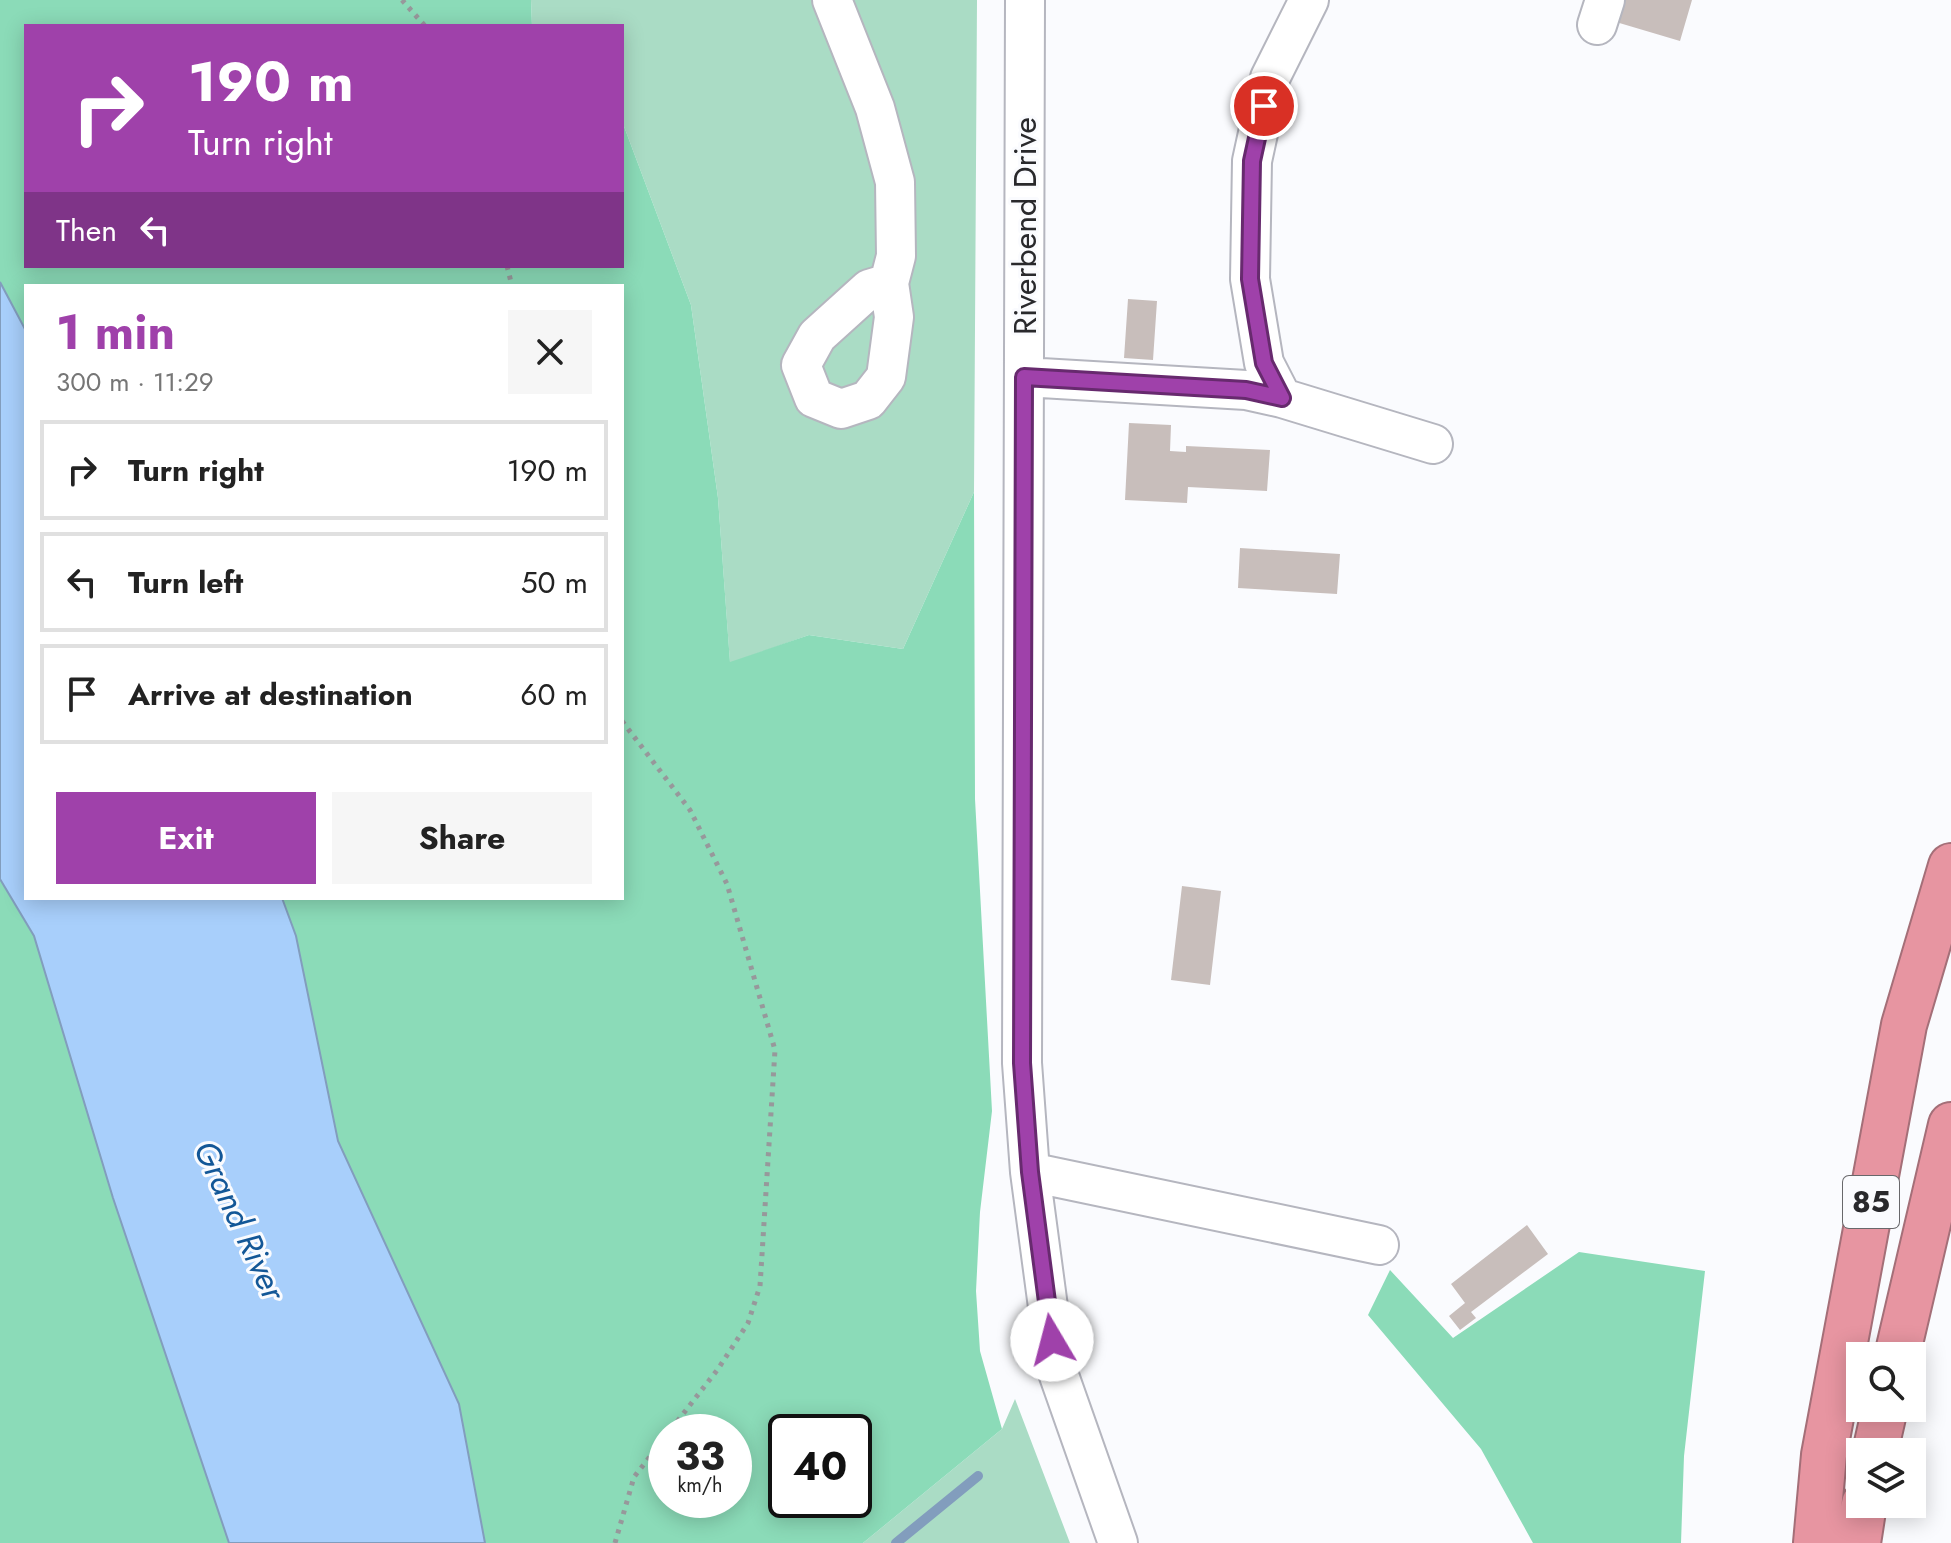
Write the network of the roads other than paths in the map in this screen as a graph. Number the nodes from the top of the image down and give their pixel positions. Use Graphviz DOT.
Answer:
graph roads {
  1 [pos="832,0"];
  2 [pos="1025,0"];
  3 [pos="1309,0"];
  4 [pos="889,283"];
  5 [pos="1024,377"];
  6 [pos="1282,398"];
  7 [pos="1433,444"];
  8 [pos="1951,866"];
  9 [pos="1951,1125"];
  10 [pos="1030,1172"];
  11 [pos="1379,1245"];
  12 [pos="1900,1342"];
  13 [pos="1862,1518"];
  14 [pos="1118,1543"];
  15 [pos="1816,1543"];
  16 [pos="1858,1543"];
  1 -- 4 [label="street"];
  2 -- 5 [label="street, Riverbend Drive"];
  3 -- 6 [label="street"];
  5 -- 6 [label="street"];
  5 -- 10 [label="street, Riverbend Drive"];
  6 -- 7 [label="street"];
  8 -- 15 [label="highway, 85"];
  9 -- 12 [label="highway, 85"];
  10 -- 11 [label="street"];
  10 -- 14 [label="street, Riverbend Drive"];
  13 -- 16 [label="highway"];
}
